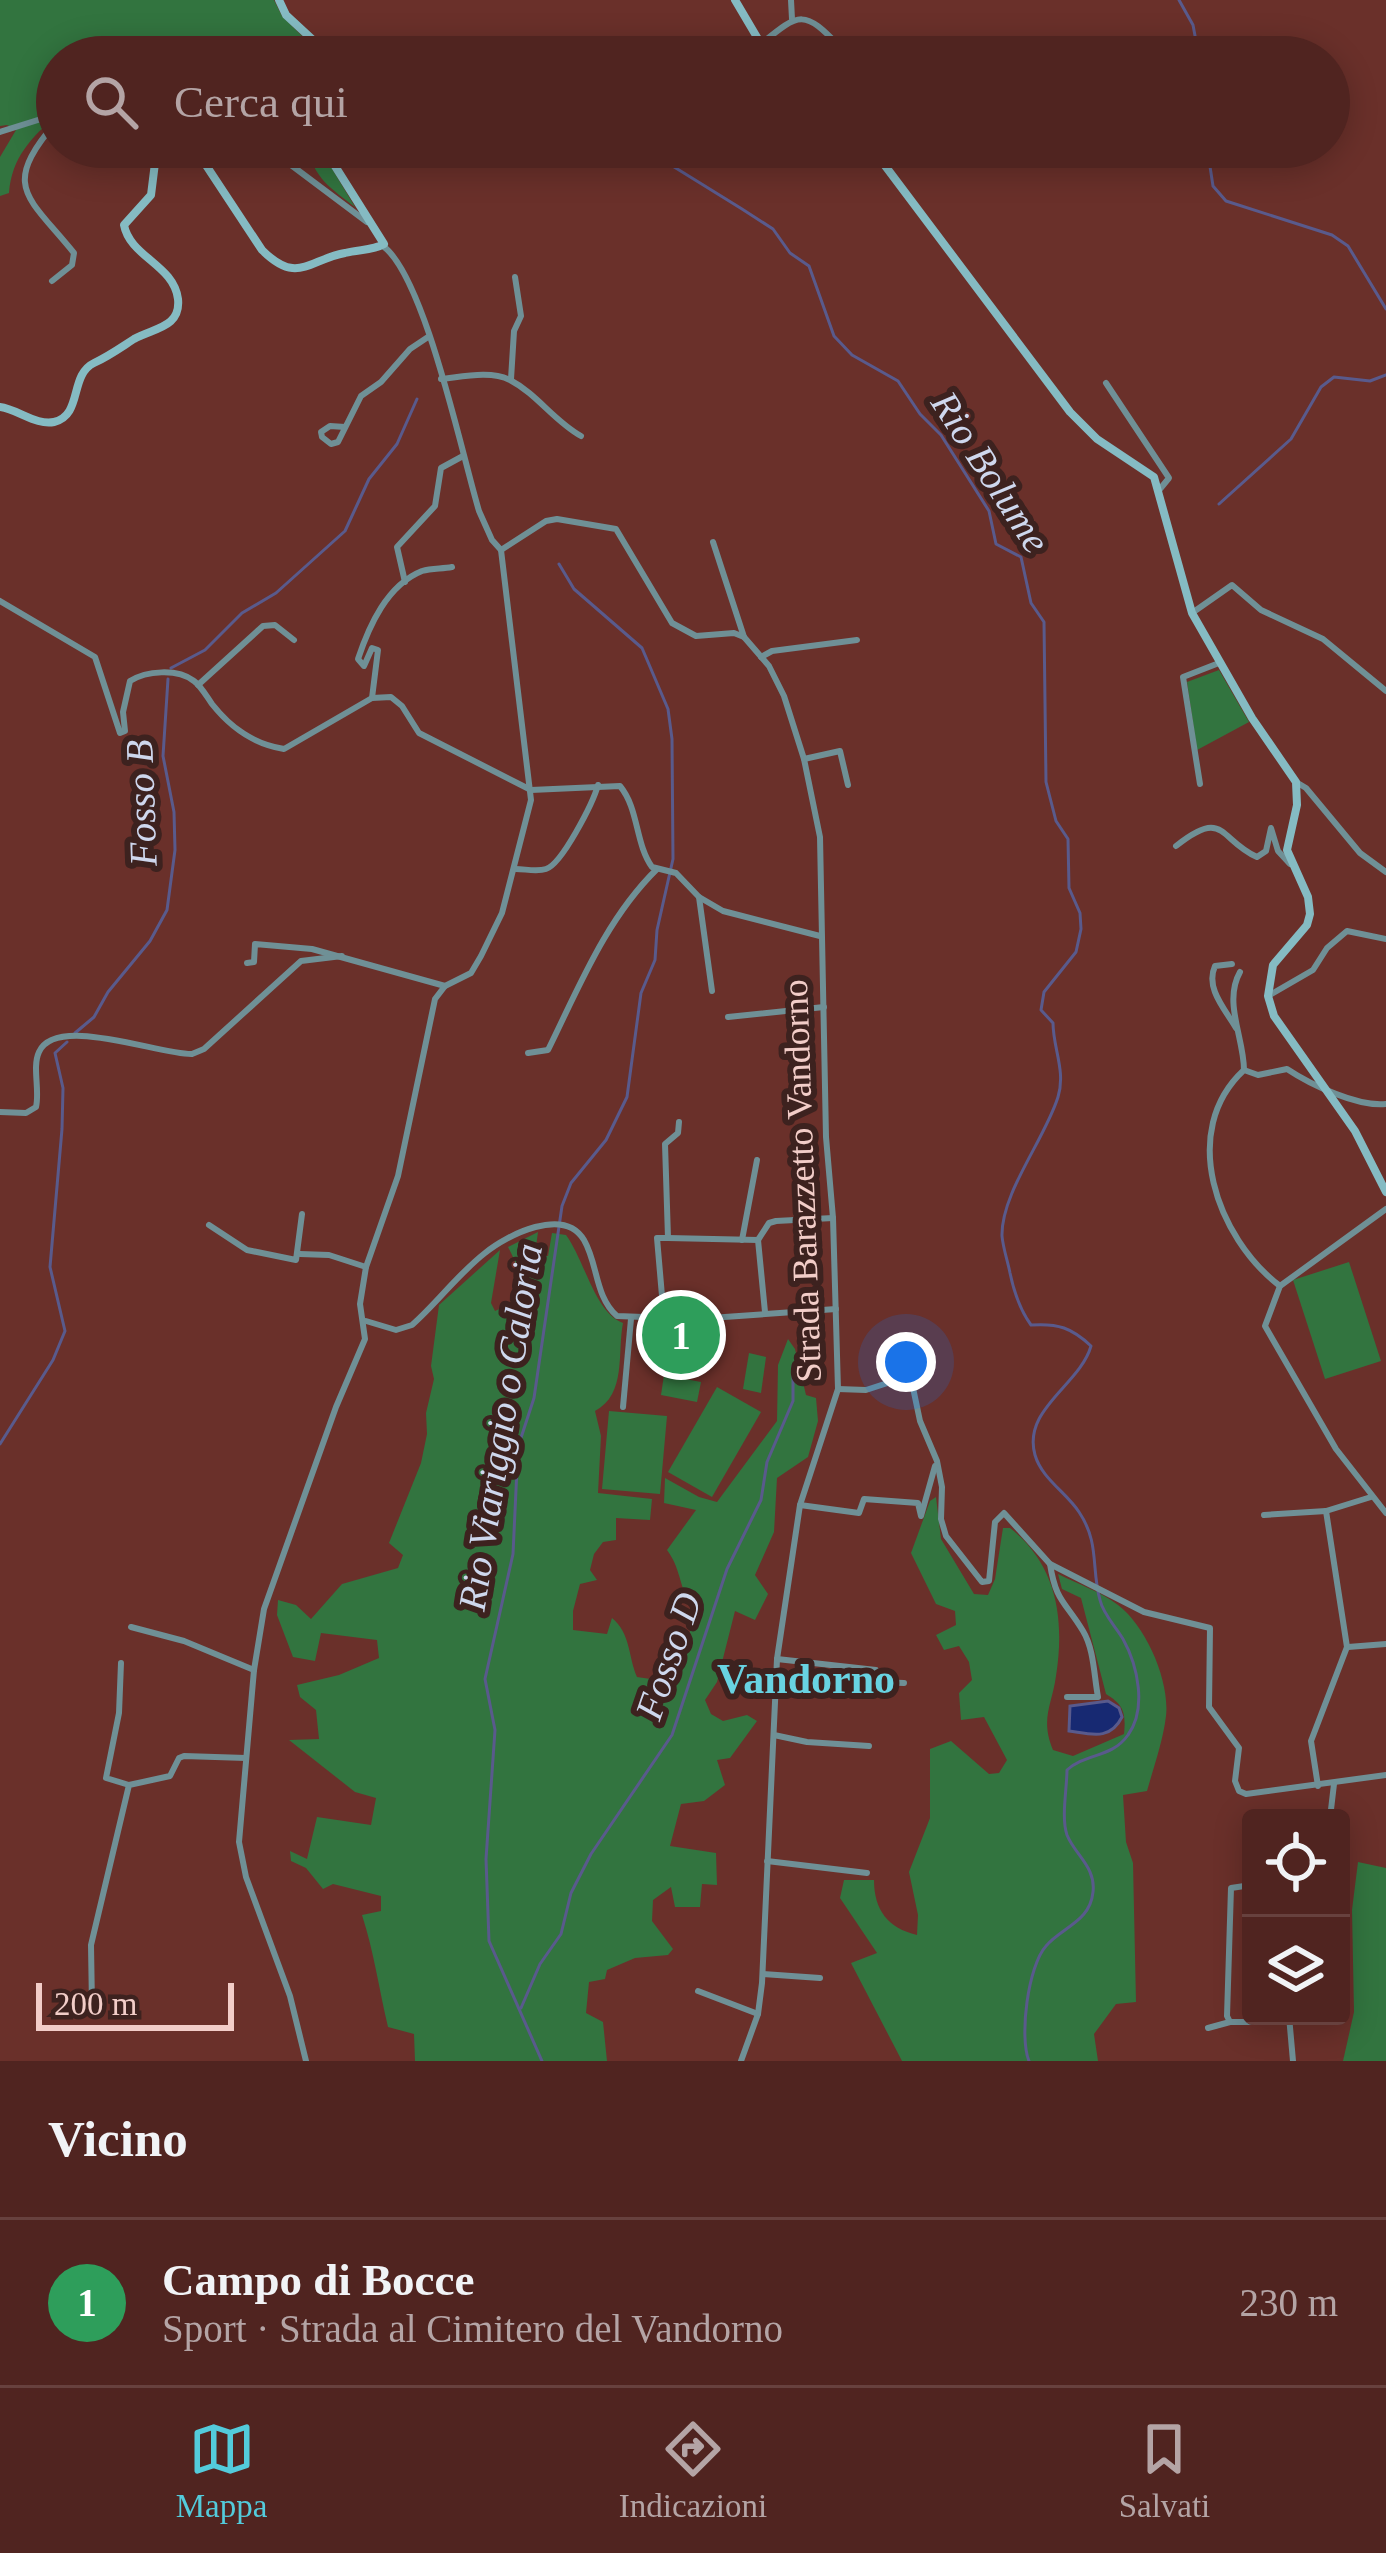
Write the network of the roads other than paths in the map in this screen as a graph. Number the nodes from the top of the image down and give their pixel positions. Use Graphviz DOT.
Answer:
graph roads {
  1 [pos="278,0"];
  2 [pos="735,0"];
  3 [pos="791,0"];
  4 [pos="791,19"];
  5 [pos="309,36"];
  6 [pos="756,36"];
  7 [pos="771,36"];
  8 [pos="828,36"];
  9 [pos="36,123"];
  10 [pos="0,132"];
  11 [pos="36,140"];
  12 [pos="154,168"];
  13 [pos="208,168"];
  14 [pos="295,168"];
  15 [pos="336,168"];
  16 [pos="887,168"];
  17 [pos="370,224"];
  18 [pos="383,246"];
  19 [pos="515,277"];
  20 [pos="52,281"];
  21 [pos="428,337"];
  22 [pos="441,379"];
  23 [pos="511,380"];
  24 [pos="1106,383"];
  25 [pos="0,407"];
  26 [pos="345,427"];
  27 [pos="581,436"];
  28 [pos="463,456"];
  29 [pos="1160,489"];
  30 [pos="713,542"];
  31 [pos="501,550"];
  32 [pos="452,567"];
  33 [pos="405,582"];
  34 [pos="0,601"];
  35 [pos="1192,613"];
  36 [pos="744,638"];
  37 [pos="294,640"];
  38 [pos="857,640"];
  39 [pos="761,657"];
  40 [pos="1219,663"];
  41 [pos="197,686"];
  42 [pos="1386,691"];
  43 [pos="372,698"];
  44 [pos="804,759"];
  45 [pos="1296,782"];
  46 [pos="1199,784"];
  47 [pos="598,785"];
  48 [pos="848,785"];
  49 [pos="531,790"];
  50 [pos="1175,846"];
  51 [pos="1290,864"];
  52 [pos="516,869"];
  53 [pos="661,869"];
  54 [pos="1386,872"];
  55 [pos="700,897"];
  56 [pos="820,936"];
  57 [pos="1386,939"];
  58 [pos="342,956"];
  59 [pos="247,963"];
  60 [pos="1232,964"];
  61 [pos="1240,972"];
  62 [pos="445,986"];
  63 [pos="712,991"];
  64 [pos="1268,996"];
  65 [pos="824,1007"];
  66 [pos="728,1017"];
  67 [pos="1240,1037"];
  68 [pos="528,1053"];
  69 [pos="1244,1070"];
  70 [pos="1330,1093"];
  71 [pos="1386,1104"];
  72 [pos="0,1112"];
  73 [pos="679,1123"];
  74 [pos="757,1160"];
  75 [pos="1386,1192"];
  76 [pos="1386,1209"];
  77 [pos="302,1214"];
  78 [pos="832,1218"];
  79 [pos="209,1225"];
  80 [pos="668,1238"];
  81 [pos="742,1240"];
  82 [pos="758,1240"];
  83 [pos="299,1254"];
  84 [pos="366,1267"];
  85 [pos="1280,1286"];
  86 [pos="836,1309"];
  87 [pos="765,1312"];
  88 [pos="631,1318"];
  89 [pos="664,1319"];
  90 [pos="365,1321"];
  91 [pos="838,1389"];
  92 [pos="623,1407"];
  93 [pos="937,1461"];
  94 [pos="1371,1497"];
  95 [pos="800,1504"];
  96 [pos="1326,1511"];
  97 [pos="1386,1513"];
  98 [pos="1264,1515"];
  99 [pos="1050,1564"];
  100 [pos="131,1627"];
  101 [pos="1386,1644"];
  102 [pos="1347,1647"];
  103 [pos="777,1659"];
  104 [pos="121,1663"];
  105 [pos="254,1670"];
  106 [pos="904,1683"];
  107 [pos="1067,1697"];
  108 [pos="773,1735"];
  109 [pos="868,1746"];
  110 [pos="247,1758"];
  111 [pos="1386,1775"];
  112 [pos="1334,1784"];
  113 [pos="128,1785"];
  114 [pos="1318,1786"];
  115 [pos="1331,1809"];
  116 [pos="767,1861"];
  117 [pos="867,1873"];
  118 [pos="1242,1886"];
  119 [pos="763,1973"];
  120 [pos="820,1978"];
  121 [pos="698,1991"];
  122 [pos="92,2006"];
  123 [pos="758,2014"];
  124 [pos="1230,2022"];
  125 [pos="1242,2022"];
  126 [pos="1288,2025"];
  127 [pos="1208,2028"];
  128 [pos="742,2060"];
  129 [pos="306,2061"];
  130 [pos="753,2061"];
  131 [pos="1292,2061"];
  1 -- 5 [label="main road"];
  2 -- 6 [label="main road"];
  3 -- 4 [label="street"];
  4 -- 7 [label="street"];
  4 -- 8 [label="street"];
  9 -- 10 [label="street"];
  11 -- 20 [label="street"];
  12 -- 25 [label="main road"];
  13 -- 18 [label="main road"];
  14 -- 17 [label="street"];
  15 -- 17 [label="main road"];
  16 -- 29 [label="main road"];
  17 -- 18 [label="main road"];
  18 -- 21 [label="street"];
  19 -- 23 [label="street"];
  21 -- 22 [label="street"];
  21 -- 26 [label="street"];
  22 -- 23 [label="street"];
  22 -- 28 [label="street"];
  23 -- 27 [label="street"];
  24 -- 29 [label="street"];
  28 -- 31 [label="street"];
  28 -- 33 [label="street"];
  29 -- 35 [label="main road"];
  30 -- 36 [label="street"];
  31 -- 36 [label="street"];
  31 -- 49 [label="street"];
  32 -- 33 [label="street"];
  33 -- 43 [label="street"];
  34 -- 41 [label="street"];
  35 -- 40 [label="main road"];
  35 -- 42 [label="street"];
  36 -- 39 [label="street, Strada Barazzetto Vandorno"];
  37 -- 41 [label="street"];
  38 -- 39 [label="street"];
  39 -- 44 [label="street, Strada Barazzetto Vandorno"];
  40 -- 45 [label="main road"];
  40 -- 46 [label="street"];
  41 -- 43 [label="street"];
  43 -- 49 [label="street"];
  44 -- 48 [label="street"];
  44 -- 56 [label="street, Strada Barazzetto Vandorno"];
  45 -- 51 [label="main road"];
  45 -- 54 [label="street"];
  47 -- 49 [label="street"];
  47 -- 52 [label="street"];
  47 -- 53 [label="street"];
  49 -- 52 [label="street"];
  50 -- 51 [label="street"];
  51 -- 64 [label="main road"];
  52 -- 62 [label="street"];
  53 -- 55 [label="street"];
  53 -- 68 [label="street"];
  55 -- 56 [label="street"];
  55 -- 63 [label="street"];
  56 -- 65 [label="street, Strada Barazzetto Vandorno"];
  57 -- 64 [label="street"];
  58 -- 59 [label="street"];
  58 -- 62 [label="street"];
  58 -- 72 [label="street"];
  60 -- 67 [label="street"];
  61 -- 67 [label="street"];
  62 -- 84 [label="street"];
  64 -- 70 [label="main road"];
  65 -- 66 [label="street"];
  65 -- 78 [label="street, Strada Barazzetto Vandorno"];
  67 -- 69 [label="street"];
  69 -- 70 [label="street"];
  69 -- 85 [label="street"];
  70 -- 71 [label="street"];
  70 -- 75 [label="main road"];
  73 -- 80 [label="street"];
  74 -- 81 [label="street"];
  76 -- 85 [label="street"];
  77 -- 83 [label="street"];
  78 -- 82 [label="street"];
  78 -- 86 [label="street, Strada Barazzetto Vandorno"];
  79 -- 83 [label="street"];
  80 -- 81 [label="street"];
  80 -- 89 [label="street"];
  81 -- 82 [label="street"];
  82 -- 87 [label="street"];
  83 -- 84 [label="street"];
  84 -- 90 [label="street"];
  85 -- 94 [label="street"];
  86 -- 87 [label="street"];
  86 -- 91 [label="street, Strada Barazzetto Vandorno"];
  87 -- 89 [label="street"];
  88 -- 89 [label="street"];
  88 -- 90 [label="street"];
  88 -- 92 [label="street"];
  90 -- 105 [label="street"];
  91 -- 93 [label="street"];
  91 -- 95 [label="street, Strada Barazzetto Vandorno"];
  93 -- 95 [label="street"];
  93 -- 99 [label="street"];
  94 -- 96 [label="street"];
  94 -- 97 [label="street"];
  95 -- 103 [label="street, Strada Barazzetto Vandorno"];
  96 -- 98 [label="street"];
  96 -- 102 [label="street"];
  99 -- 107 [label="street"];
  99 -- 114 [label="street"];
  100 -- 105 [label="street"];
  101 -- 102 [label="street"];
  102 -- 114 [label="street"];
  103 -- 106 [label="street"];
  103 -- 108 [label="street, Strada Barazzetto Vandorno"];
  104 -- 113 [label="street"];
  105 -- 110 [label="street"];
  108 -- 109 [label="street"];
  108 -- 116 [label="street, Strada Barazzetto Vandorno"];
  110 -- 113 [label="street"];
  110 -- 129 [label="street"];
  111 -- 112 [label="street"];
  112 -- 114 [label="street"];
  112 -- 115 [label="street"];
  113 -- 122 [label="street"];
  116 -- 117 [label="street"];
  116 -- 119 [label="street, Strada Barazzetto Vandorno"];
  118 -- 124 [label="street"];
  119 -- 120 [label="street"];
  119 -- 123 [label="street, Strada Barazzetto Vandorno"];
  121 -- 123 [label="street"];
  123 -- 128 [label="street, Strada Barazzetto Vandorno"];
  124 -- 125 [label="street"];
  124 -- 127 [label="street"];
  126 -- 131 [label="street"];
  128 -- 130 [label="street"];
}
